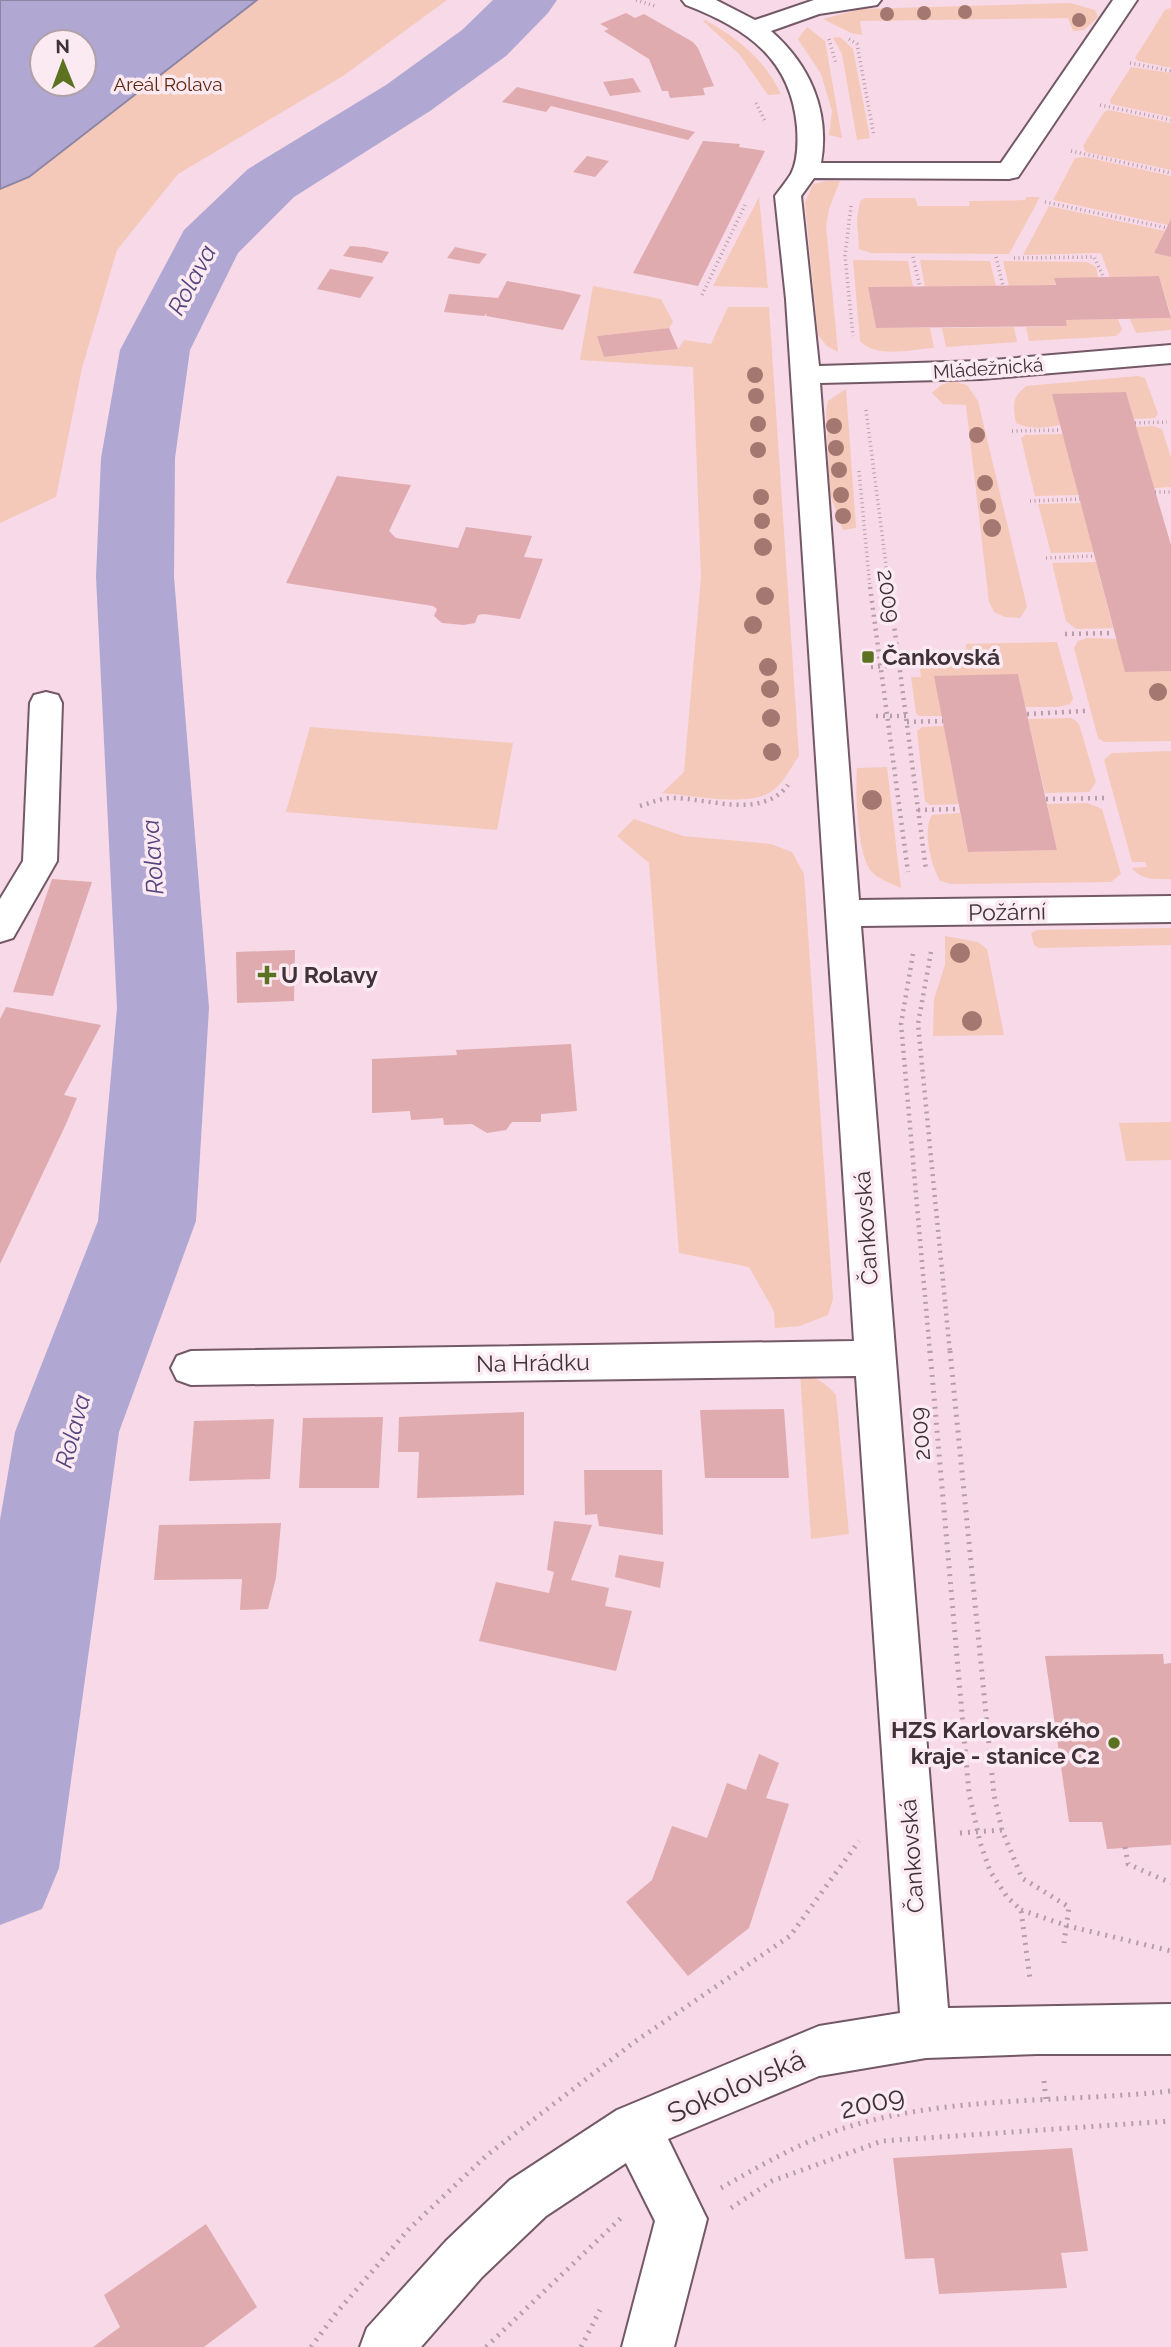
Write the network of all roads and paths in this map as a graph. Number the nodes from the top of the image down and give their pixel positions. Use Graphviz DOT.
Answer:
graph roads {
  1 [pos="694,0"];
  2 [pos="869,0"];
  3 [pos="1125,0"];
  4 [pos="755,28"];
  5 [pos="845,37"];
  6 [pos="1125,62"];
  7 [pos="1171,71"];
  8 [pos="1099,105"];
  9 [pos="1171,120"];
  10 [pos="1071,151"];
  11 [pos="806,170"];
  12 [pos="860,172"];
  13 [pos="1171,173"];
  14 [pos="1045,202"];
  15 [pos="1167,228"];
  16 [pos="914,257"];
  17 [pos="996,257"];
  18 [pos="1014,258"];
  19 [pos="1104,278"];
  20 [pos="1003,286"];
  21 [pos="920,287"];
  22 [pos="1171,354"];
  23 [pos="804,375"];
  24 [pos="869,375"];
  25 [pos="1167,422"];
  26 [pos="1135,423"];
  27 [pos="1061,430"];
  28 [pos="1012,431"];
  29 [pos="858,468"];
  30 [pos="1155,492"];
  31 [pos="1171,492"];
  32 [pos="1080,499"];
  33 [pos="1030,501"];
  34 [pos="1094,556"];
  35 [pos="1045,558"];
  36 [pos="1114,633"];
  37 [pos="1065,634"];
  38 [pos="880,664"];
  39 [pos="899,665"];
  40 [pos="872,678"];
  41 [pos="46,703"];
  42 [pos="875,703"];
  43 [pos="1085,711"];
  44 [pos="1027,713"];
  45 [pos="876,716"];
  46 [pos="887,716"];
  47 [pos="906,719"];
  48 [pos="943,721"];
  49 [pos="876,728"];
  50 [pos="789,783"];
  51 [pos="1108,798"];
  52 [pos="1046,799"];
  53 [pos="640,806"];
  54 [pos="959,809"];
  55 [pos="918,810"];
  56 [pos="908,874"];
  57 [pos="1171,909"];
  58 [pos="843,913"];
  59 [pos="923,927"];
  60 [pos="0,929"];
  61 [pos="876,1359"];
  62 [pos="191,1368"];
  63 [pos="862,1837"];
  64 [pos="1125,1847"];
  65 [pos="1171,1883"];
  66 [pos="1068,1926"];
  67 [pos="1064,1943"];
  68 [pos="1171,1951"];
  69 [pos="1171,2029"];
  70 [pos="926,2033"];
  71 [pos="1171,2091"];
  72 [pos="1171,2121"];
  73 [pos="635,2128"];
  74 [pos="720,2188"];
  75 [pos="673,2247"];
  76 [pos="312,2347"];
  77 [pos="386,2347"];
  78 [pos="486,2347"];
  79 [pos="648,2347"];
  1 -- 4 [label="street, Čankovská"];
  2 -- 4 [label="street"];
  3 -- 12 [label="street"];
  4 -- 11 [label="street, Čankovská"];
  5 -- 12 [label="path"];
  6 -- 7 [label="path"];
  8 -- 9 [label="path"];
  10 -- 13 [label="path"];
  11 -- 12 [label="street"];
  11 -- 23 [label="street, Čankovská"];
  12 -- 24 [label="path"];
  14 -- 15 [label="path"];
  16 -- 21 [label="path"];
  17 -- 20 [label="path"];
  18 -- 19 [label="path"];
  22 -- 24 [label="street, Mládežnická"];
  23 -- 24 [label="street, Mládežnická"];
  23 -- 58 [label="street, Čankovská"];
  24 -- 39 [label="path"];
  25 -- 26 [label="path"];
  27 -- 28 [label="path"];
  29 -- 38 [label="path, 2009"];
  30 -- 31 [label="path"];
  32 -- 33 [label="path"];
  34 -- 35 [label="path"];
  36 -- 37 [label="path"];
  38 -- 39 [label="path"];
  38 -- 40 [label="path"];
  38 -- 46 [label="path, 2009"];
  39 -- 47 [label="path"];
  41 -- 60 [label="street"];
  42 -- 45 [label="path"];
  43 -- 44 [label="path"];
  45 -- 46 [label="path"];
  45 -- 49 [label="path"];
  46 -- 47 [label="path"];
  46 -- 56 [label="path, 2009"];
  47 -- 48 [label="path"];
  47 -- 55 [label="path"];
  50 -- 53 [label="path"];
  51 -- 52 [label="path"];
  54 -- 55 [label="path"];
  55 -- 59 [label="path"];
  57 -- 59 [label="street, Požární"];
  58 -- 59 [label="street, Požární"];
  58 -- 61 [label="street, Čankovská"];
  59 -- 66 [label="path"];
  59 -- 66 [label="path, 2009"];
  61 -- 62 [label="street, Na Hrádku"];
  61 -- 70 [label="street, Čankovská"];
  63 -- 76 [label="path"];
  64 -- 65 [label="path"];
  66 -- 67 [label="path"];
  66 -- 68 [label="path"];
  69 -- 70 [label="street, Sokolovská"];
  70 -- 73 [label="street, Sokolovská"];
  71 -- 74 [label="path, 2009"];
  72 -- 75 [label="path"];
  73 -- 75 [label="street"];
  73 -- 77 [label="street, Sokolovská"];
  75 -- 78 [label="path"];
  75 -- 79 [label="street"];
}
